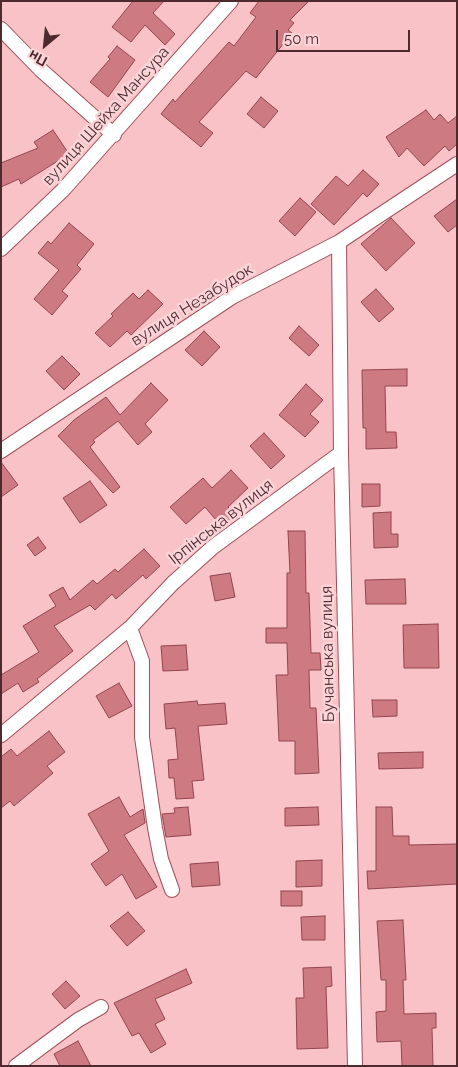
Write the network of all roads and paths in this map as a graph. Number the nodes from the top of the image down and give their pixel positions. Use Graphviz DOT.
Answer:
graph roads {
  1 [pos="231,1"];
  2 [pos="1,29"];
  3 [pos="114,135"];
  4 [pos="457,164"];
  5 [pos="339,242"];
  6 [pos="1,249"];
  7 [pos="1,451"];
  8 [pos="341,453"];
  9 [pos="130,628"];
  10 [pos="1,735"];
  11 [pos="172,890"];
  12 [pos="102,1007"];
  13 [pos="16,1066"];
  14 [pos="356,1066"];
  1 -- 3 [label="street, вулиця Шейха Мансура"];
  2 -- 3 [label="street"];
  3 -- 6 [label="street, вулиця Шейха Мансура"];
  4 -- 5 [label="street, вулиця Незабудок"];
  5 -- 7 [label="street, вулиця Незабудок"];
  5 -- 8 [label="street, Бучанська вулиця"];
  8 -- 9 [label="street, Ірпінська вулиця"];
  8 -- 14 [label="street, Бучанська вулиця"];
  9 -- 10 [label="street, Ірпінська вулиця"];
  9 -- 11 [label="street"];
  12 -- 13 [label="street"];
}
